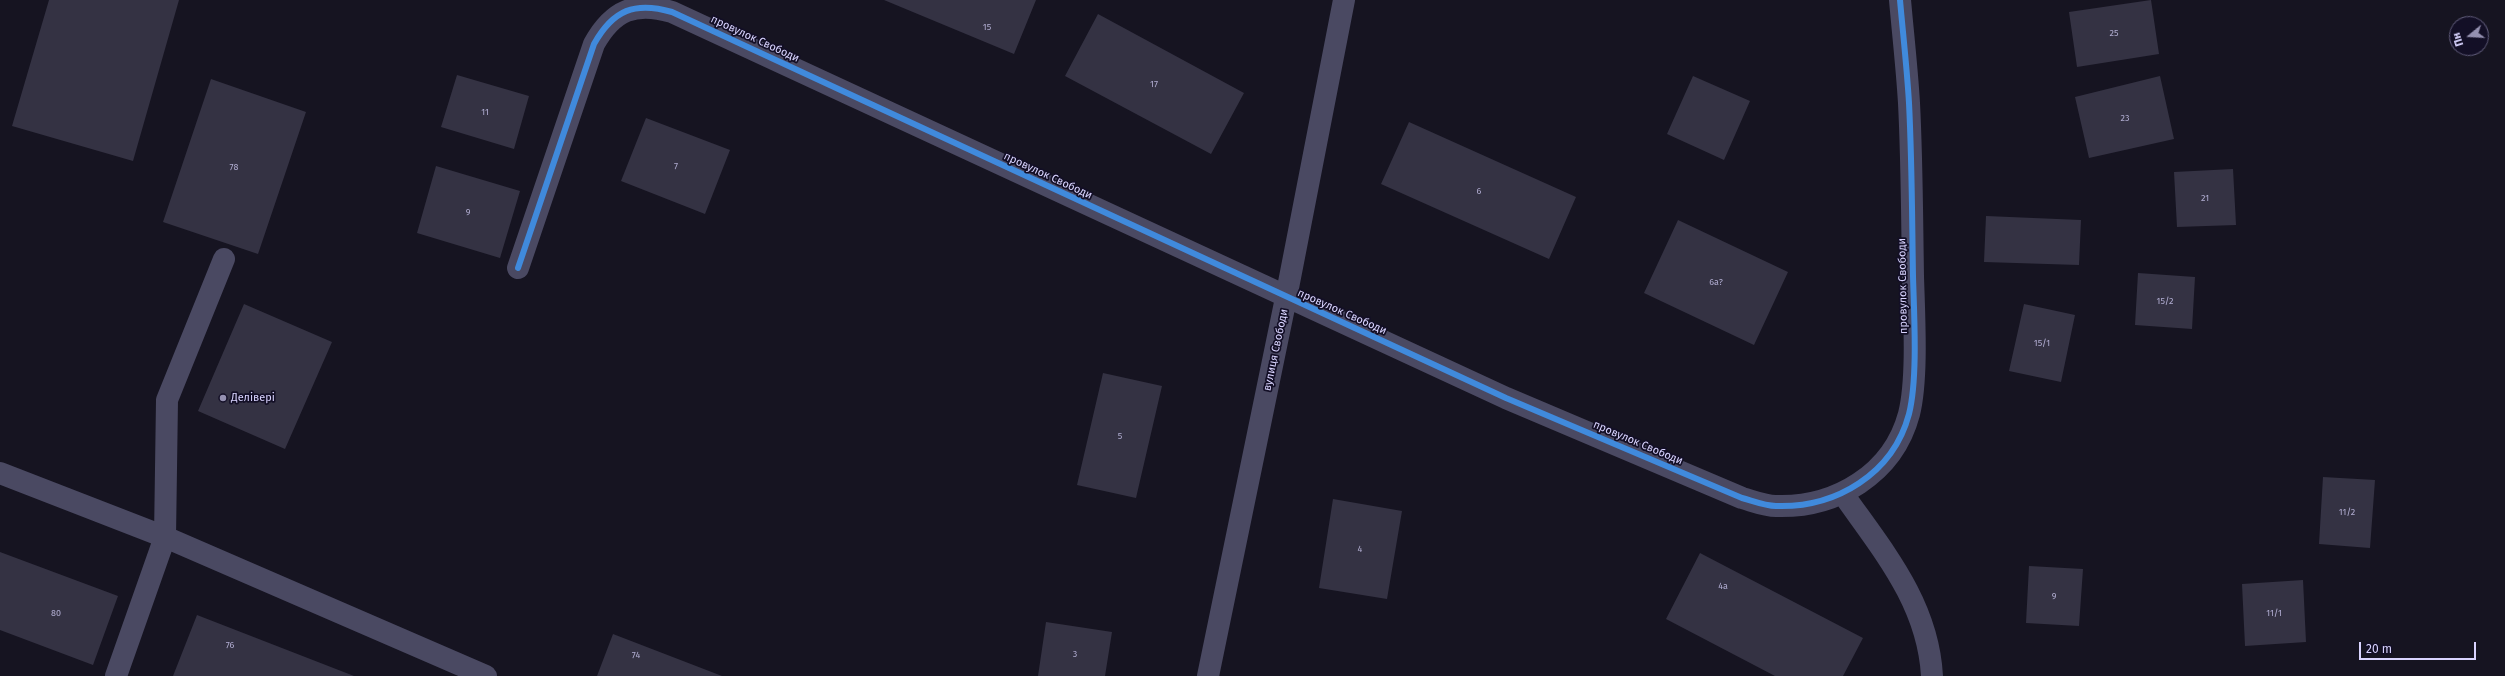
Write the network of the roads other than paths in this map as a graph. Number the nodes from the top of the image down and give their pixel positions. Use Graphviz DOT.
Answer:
graph roads {
  1 [pos="1344,0"];
  2 [pos="1900,0"];
  3 [pos="224,259"];
  4 [pos="518,268"];
  5 [pos="1286,298"];
  6 [pos="0,473"];
  7 [pos="1843,494"];
  8 [pos="165,537"];
  9 [pos="116,676"];
  10 [pos="486,676"];
  11 [pos="1208,676"];
  12 [pos="1932,676"];
  1 -- 5 [label="street, вулиця Свободи"];
  2 -- 7 [label="street, провулок Свободи"];
  3 -- 8 [label="street"];
  4 -- 5 [label="street, провулок Свободи"];
  5 -- 7 [label="street, провулок Свободи"];
  5 -- 11 [label="street, вулиця Свободи"];
  6 -- 8 [label="street"];
  7 -- 12 [label="street"];
  8 -- 9 [label="street"];
  8 -- 10 [label="street"];
}
